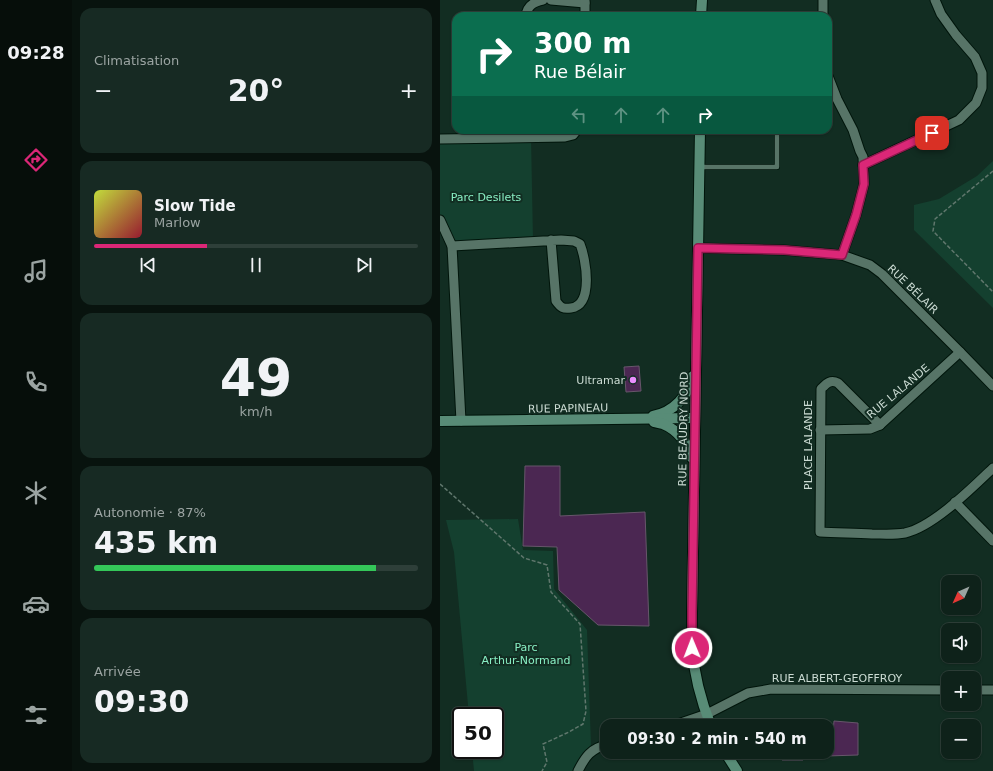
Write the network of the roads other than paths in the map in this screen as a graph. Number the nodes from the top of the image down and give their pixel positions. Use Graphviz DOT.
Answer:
graph roads {
  1 [pos="543,0"];
  2 [pos="550,0"];
  3 [pos="702,0"];
  4 [pos="823,0"];
  5 [pos="935,0"];
  6 [pos="585,1"];
  7 [pos="527,12"];
  8 [pos="585,12"];
  9 [pos="701,12"];
  10 [pos="823,12"];
  11 [pos="832,86"];
  12 [pos="573,134"];
  13 [pos="700,134"];
  14 [pos="777,134"];
  15 [pos="440,139"];
  16 [pos="863,165"];
  17 [pos="699,167"];
  18 [pos="440,220"];
  19 [pos="551,240"];
  20 [pos="452,246"];
  21 [pos="698,248"];
  22 [pos="842,255"];
  23 [pos="960,352"];
  24 [pos="696,364"];
  25 [pos="993,386"];
  26 [pos="696,418"];
  27 [pos="636,419"];
  28 [pos="440,421"];
  29 [pos="461,421"];
  30 [pos="880,425"];
  31 [pos="820,430"];
  32 [pos="993,468"];
  33 [pos="694,484"];
  34 [pos="955,502"];
  35 [pos="993,541"];
  36 [pos="941,690"];
  37 [pos="981,690"];
  38 [pos="993,690"];
  39 [pos="706,714"];
  40 [pos="692,719"];
  41 [pos="708,719"];
  42 [pos="600,747"];
  43 [pos="729,759"];
  44 [pos="578,771"];
  45 [pos="737,771"];
  1 -- 7 [label="street"];
  2 -- 6 [label="street"];
  3 -- 9 [label="main road"];
  4 -- 10 [label="street"];
  5 -- 16 [label="street"];
  6 -- 8 [label="street"];
  11 -- 16 [label="street"];
  12 -- 15 [label="street"];
  13 -- 17 [label="main road, RUE BEAUDRY NORD"];
  14 -- 17 [label="lane"];
  16 -- 22 [label="street"];
  17 -- 21 [label="main road, RUE BEAUDRY NORD"];
  18 -- 20 [label="street"];
  19 -- 19 [label="street"];
  19 -- 20 [label="street"];
  20 -- 29 [label="street"];
  21 -- 22 [label="street, RUE BÉLAIR"];
  21 -- 24 [label="main road, RUE BEAUDRY NORD"];
  22 -- 23 [label="street, RUE BÉLAIR"];
  23 -- 25 [label="street, RUE BÉLAIR"];
  23 -- 30 [label="street, RUE LALANDE"];
  24 -- 26 [label="main road, RUE BEAUDRY NORD"];
  24 -- 27 [label="main road"];
  26 -- 27 [label="main road, RUE PAPINEAU"];
  26 -- 33 [label="main road, RUE BEAUDRY NORD"];
  27 -- 29 [label="main road, RUE PAPINEAU"];
  27 -- 33 [label="main road"];
  28 -- 29 [label="main road, RUE PAPINEAU"];
  30 -- 31 [label="street, RUE LALANDE"];
  30 -- 31 [label="street, PLACE LALANDE"];
  31 -- 34 [label="street, PLACE LALANDE"];
  32 -- 34 [label="street"];
  33 -- 39 [label="main road, RUE BEAUDRY NORD"];
  34 -- 35 [label="street"];
  36 -- 39 [label="street, RUE ALBERT-GEOFFROY"];
  37 -- 38 [label="street"];
  39 -- 40 [label="street, RUE ALBERT-GEOFFROY"];
  39 -- 41 [label="main road, RUE BEAUDRY NORD"];
  42 -- 44 [label="street"];
  43 -- 45 [label="main road"];
}
